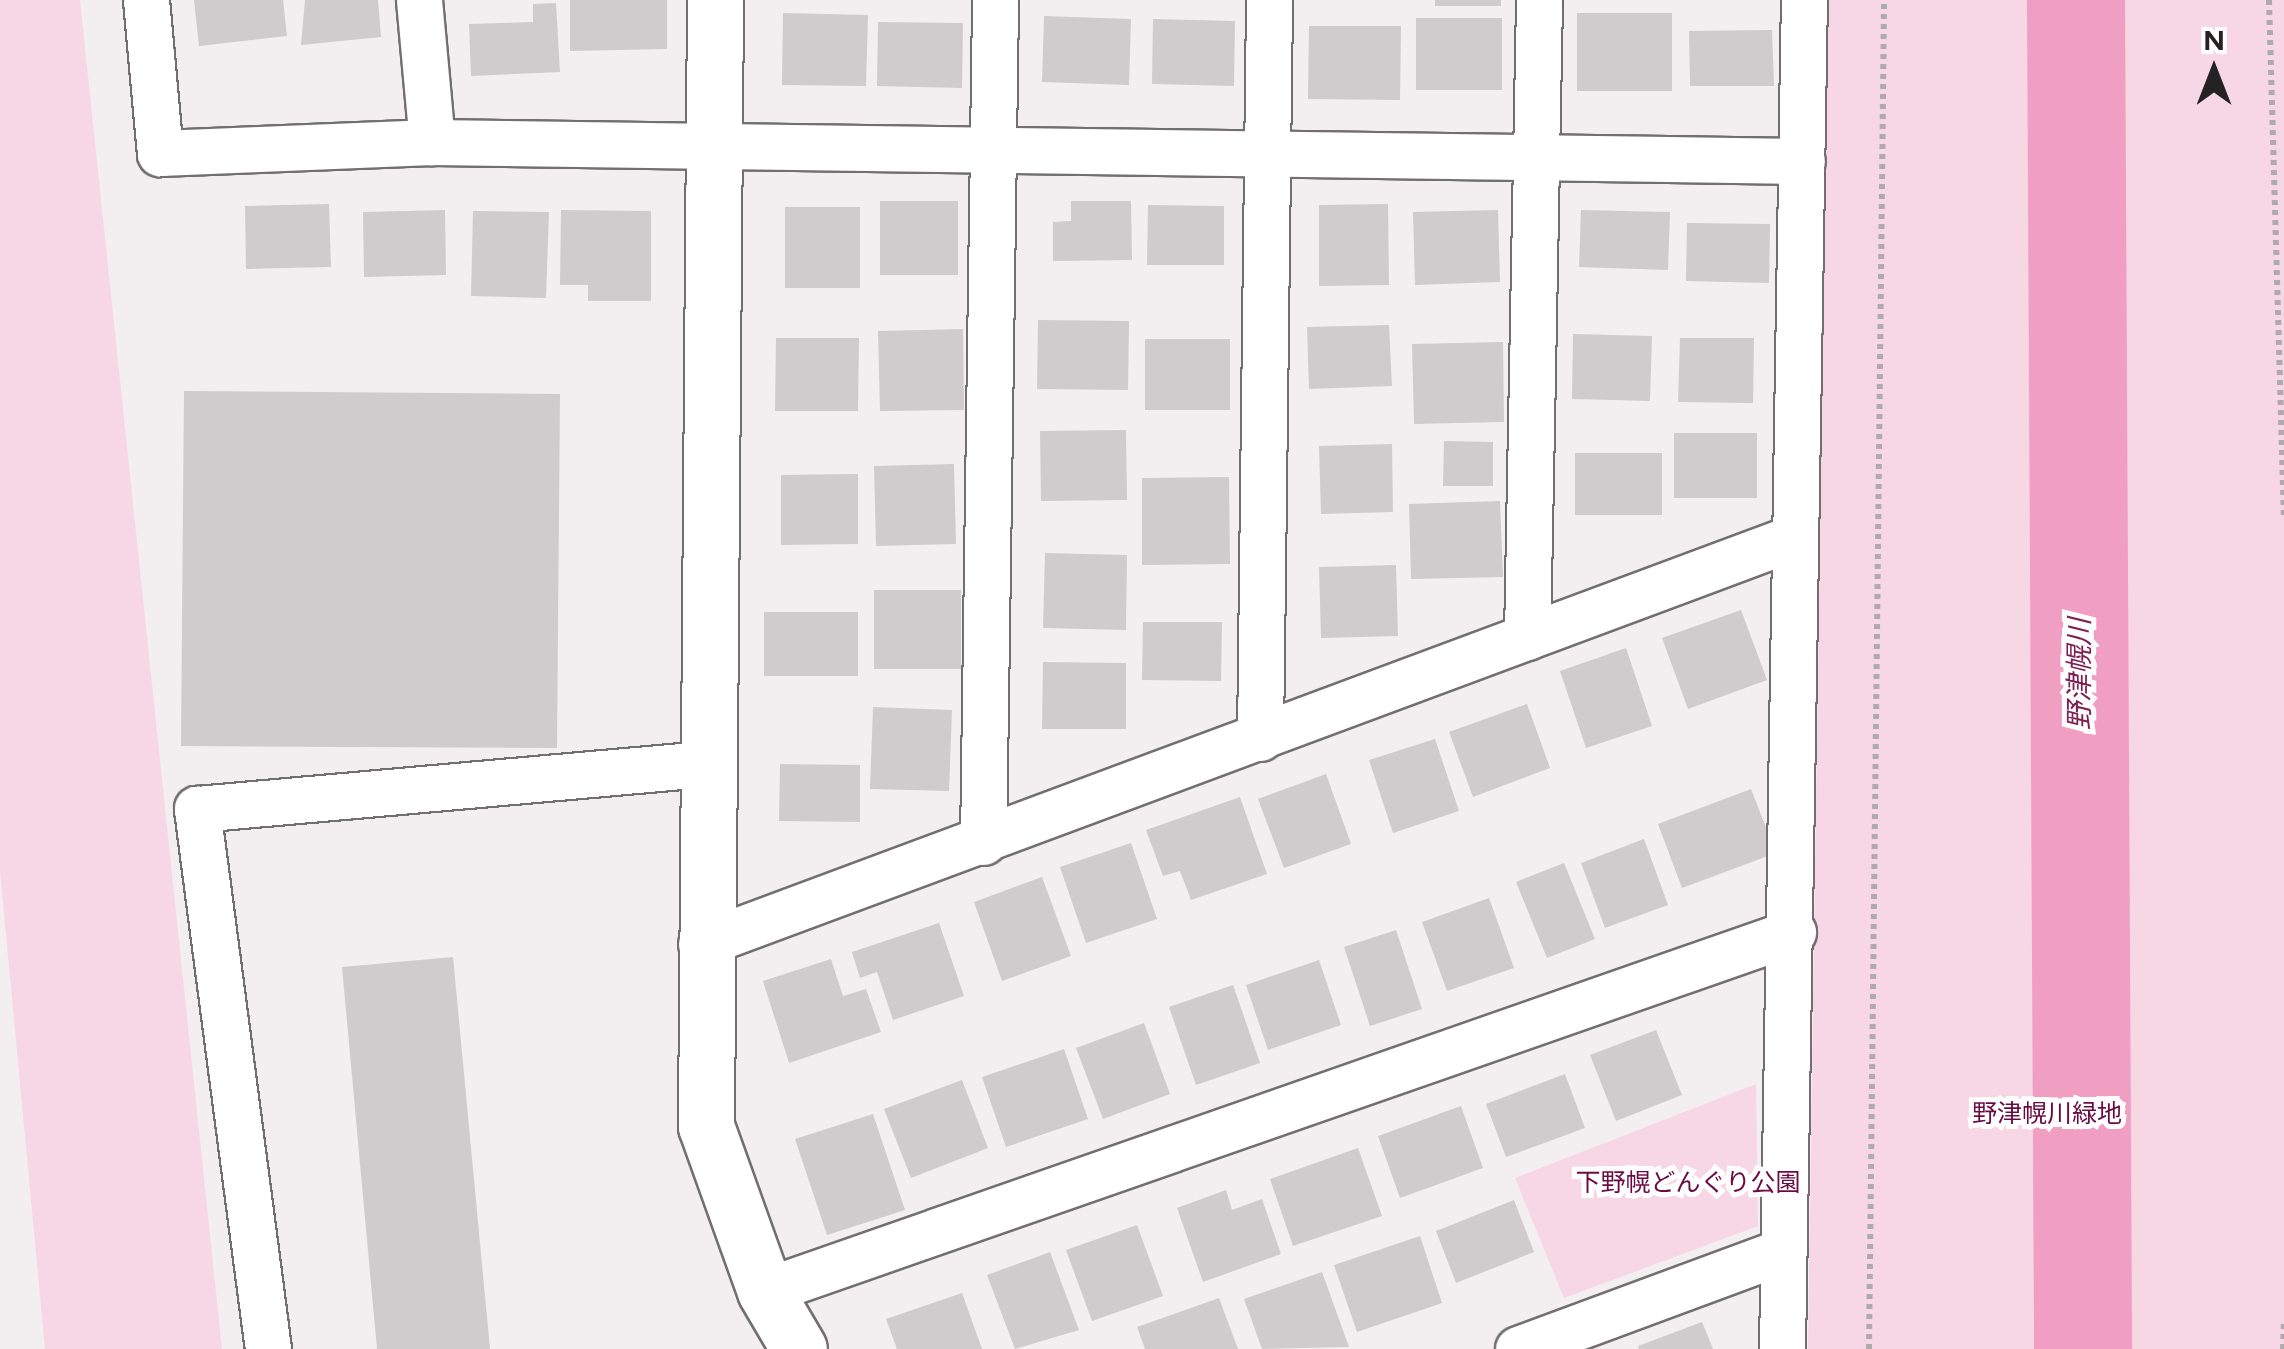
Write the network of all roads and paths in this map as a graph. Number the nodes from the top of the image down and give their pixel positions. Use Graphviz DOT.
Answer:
graph roads {
  1 [pos="146,0"];
  2 [pos="419,0"];
  3 [pos="715,0"];
  4 [pos="995,0"];
  5 [pos="1270,0"];
  6 [pos="1538,0"];
  7 [pos="1804,0"];
  8 [pos="1884,0"];
  9 [pos="2268,0"];
  10 [pos="432,142"];
  11 [pos="714,148"];
  12 [pos="992,152"];
  13 [pos="1268,158"];
  14 [pos="1537,158"];
  15 [pos="1802,161"];
  16 [pos="2284,520"];
  17 [pos="1795,538"];
  18 [pos="1527,637"];
  19 [pos="1260,738"];
  20 [pos="704,764"];
  21 [pos="983,842"];
  22 [pos="1793,932"];
  23 [pos="701,944"];
  24 [pos="1783,1251"];
  25 [pos="764,1291"];
  26 [pos="2284,1320"];
  27 [pos="268,1349"];
  28 [pos="799,1349"];
  29 [pos="1518,1349"];
  30 [pos="1782,1349"];
  31 [pos="1869,1349"];
  32 [pos="2283,1349"];
  1 -- 10 [label="street"];
  2 -- 10 [label="street"];
  3 -- 11 [label="street"];
  4 -- 12 [label="street"];
  5 -- 13 [label="street"];
  6 -- 14 [label="street"];
  7 -- 15 [label="street"];
  8 -- 31 [label="path"];
  9 -- 16 [label="path"];
  10 -- 11 [label="street"];
  11 -- 12 [label="street"];
  11 -- 20 [label="street"];
  12 -- 13 [label="street"];
  12 -- 21 [label="street"];
  13 -- 14 [label="street"];
  13 -- 19 [label="street"];
  14 -- 15 [label="street"];
  14 -- 18 [label="street"];
  15 -- 17 [label="street"];
  17 -- 18 [label="street"];
  17 -- 22 [label="street"];
  18 -- 19 [label="street"];
  19 -- 21 [label="street"];
  20 -- 23 [label="street"];
  20 -- 27 [label="street"];
  21 -- 23 [label="street"];
  22 -- 24 [label="street"];
  22 -- 25 [label="street"];
  23 -- 25 [label="street"];
  24 -- 29 [label="street"];
  24 -- 30 [label="street"];
  25 -- 28 [label="street"];
  26 -- 32 [label="path"];
}
